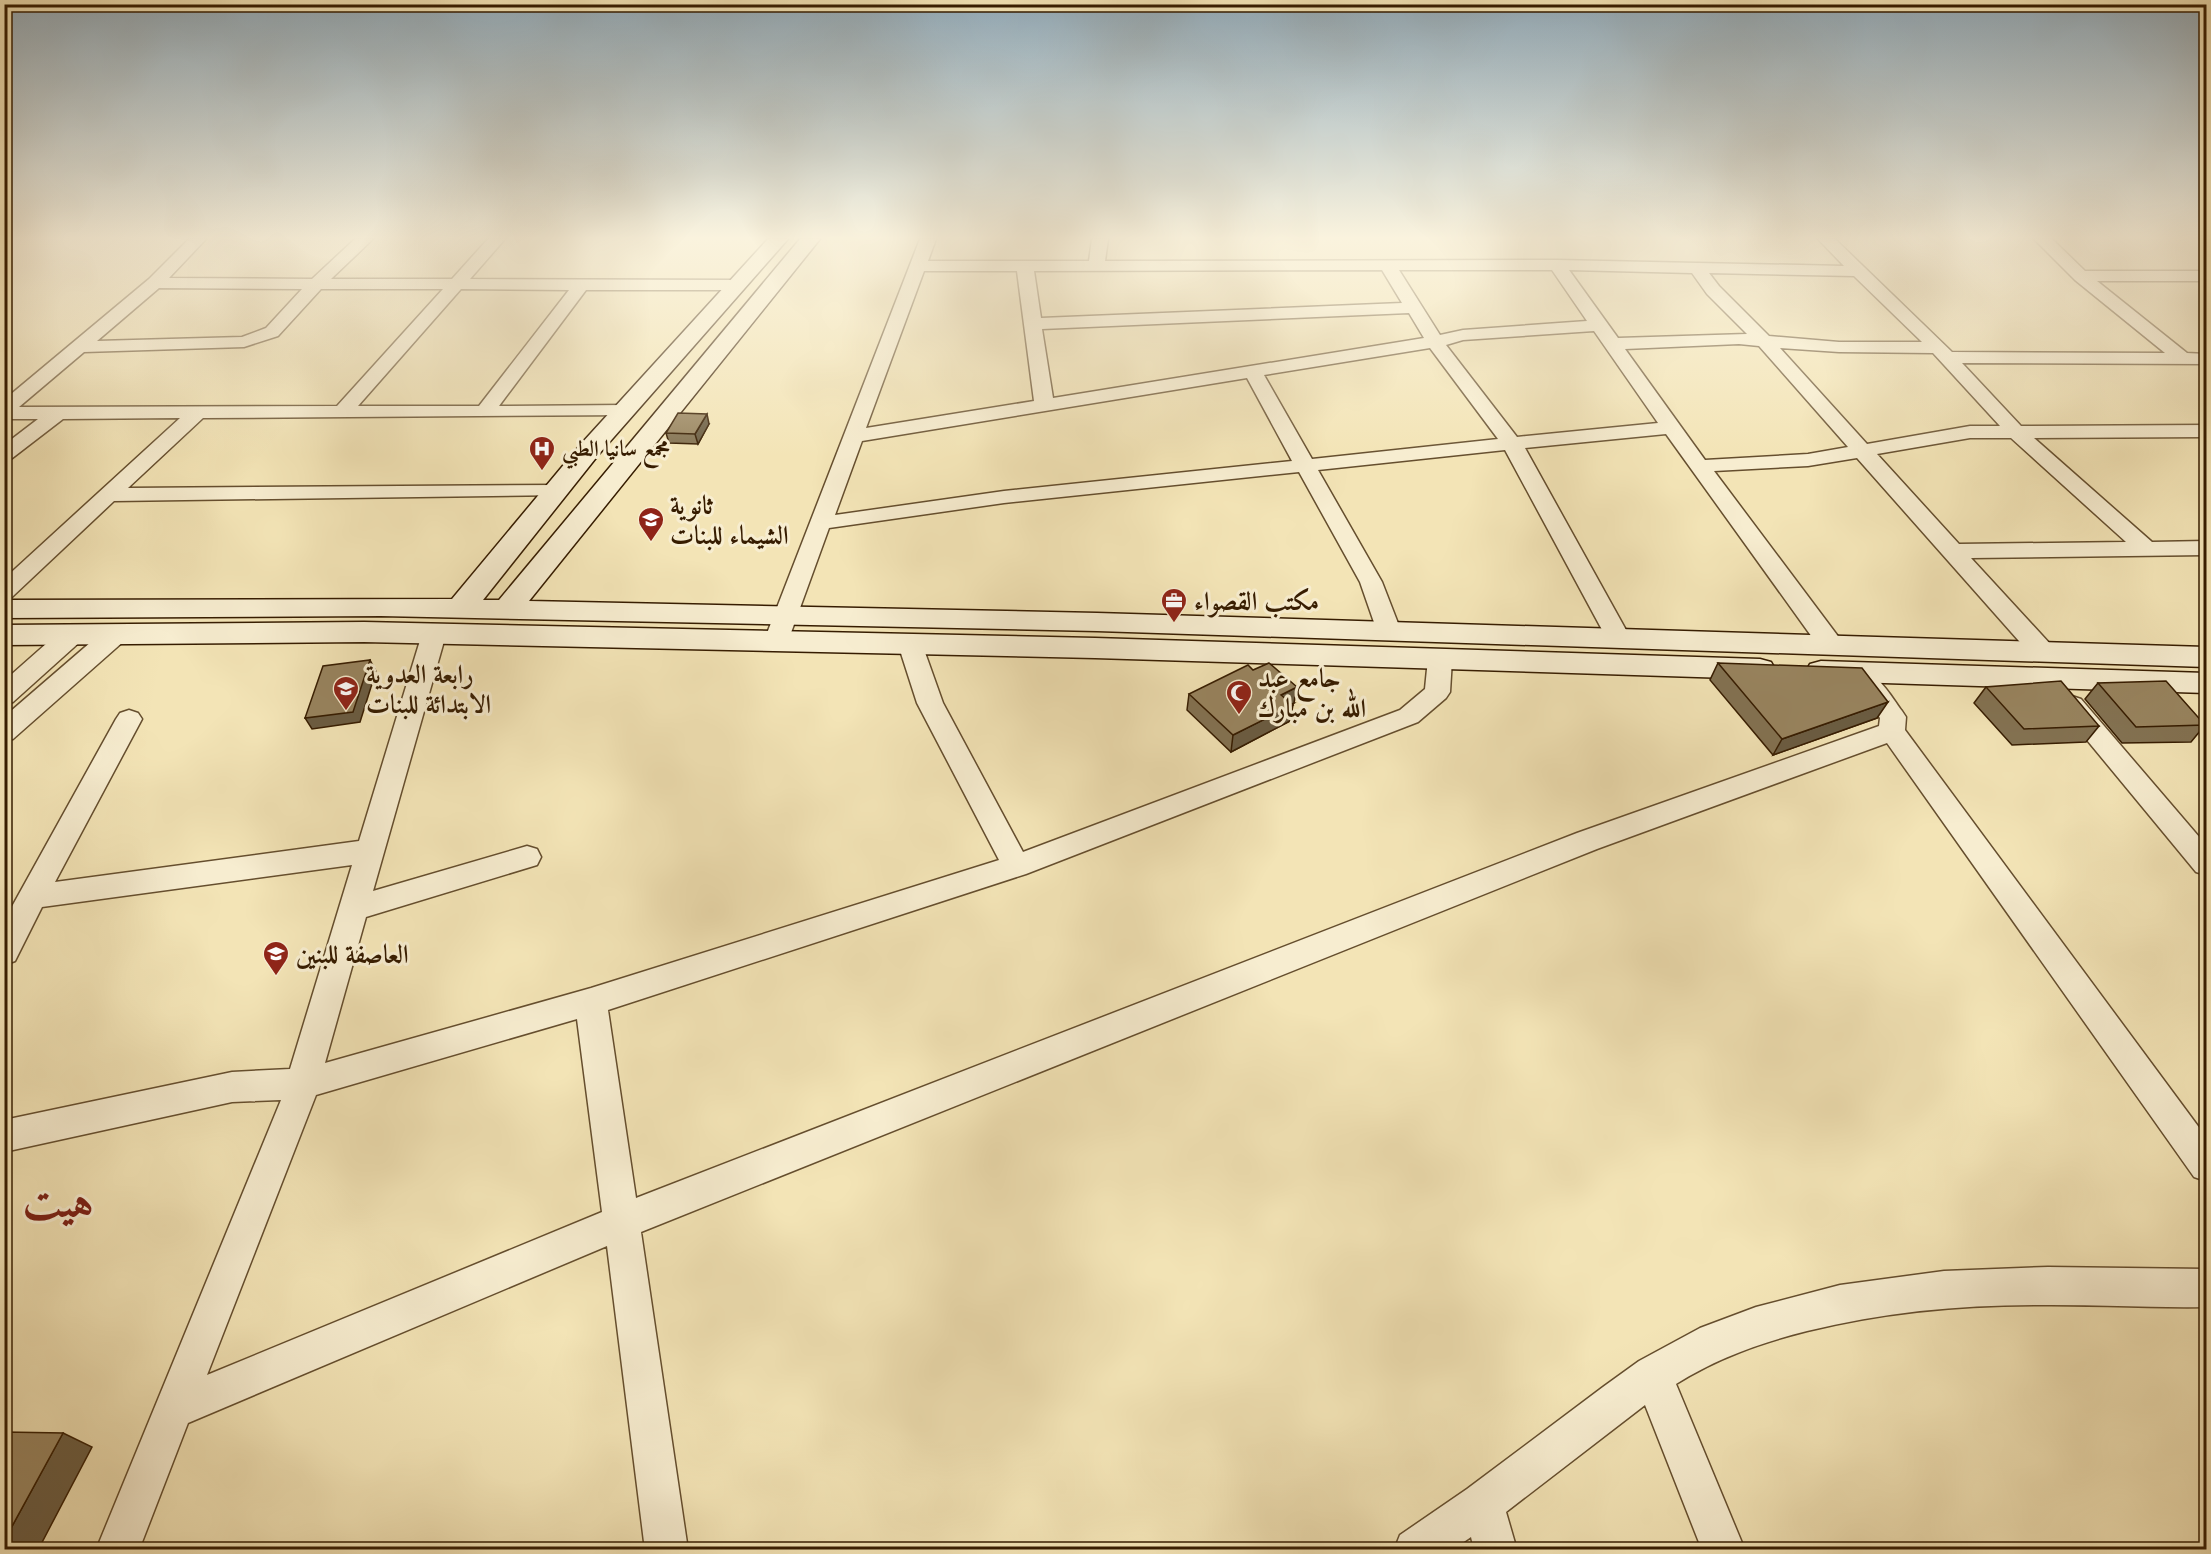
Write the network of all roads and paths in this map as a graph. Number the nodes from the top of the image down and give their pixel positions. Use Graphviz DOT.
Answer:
graph roads {
  1 [pos="121,312"];
  2 [pos="291,312"];
  3 [pos="433,312"];
  4 [pos="560,312"];
  5 [pos="714,312"];
  6 [pos="751,312"];
  7 [pos="901,312"];
  8 [pos="1030,312"];
  9 [pos="1330,312"];
  10 [pos="1416,312"];
  11 [pos="1590,312"];
  12 [pos="1735,312"];
  13 [pos="1899,312"];
  14 [pos="2124,312"];
  15 [pos="1032,324"];
  16 [pos="1600,326"];
  17 [pos="1435,342"];
  18 [pos="1766,343"];
  19 [pos="1613,344"];
  20 [pos="79,347"];
  21 [pos="1942,353"];
  22 [pos="2183,359"];
  23 [pos="2206,359"];
  24 [pos="1252,370"];
  25 [pos="1044,405"];
  26 [pos="4,411"];
  27 [pos="199,411"];
  28 [pos="344,411"];
  29 [pos="485,411"];
  30 [pos="625,411"];
  31 [pos="59,412"];
  32 [pos="1672,428"];
  33 [pos="2206,430"];
  34 [pos="2016,432"];
  35 [pos="855,436"];
  36 [pos="1512,444"];
  37 [pos="1863,452"];
  38 [pos="4,455"];
  39 [pos="1305,464"];
  40 [pos="1699,466"];
  41 [pos="557,491"];
  42 [pos="111,495"];
  43 [pos="822,523"];
  44 [pos="2146,548"];
  45 [pos="2206,548"];
  46 [pos="1951,551"];
  47 [pos="4,592"];
  48 [pos="4,609"];
  49 [pos="460,609"];
  50 [pos="506,610"];
  51 [pos="782,628"];
  52 [pos="1389,631"];
  53 [pos="73,634"];
  54 [pos="434,634"];
  55 [pos="4,635"];
  56 [pos="115,635"];
  57 [pos="1620,639"];
  58 [pos="910,644"];
  59 [pos="1358,644"];
  60 [pos="1832,645"];
  61 [pos="2206,657"];
  62 [pos="1440,659"];
  63 [pos="2046,665"];
  64 [pos="1858,672"];
  65 [pos="2206,683"];
  66 [pos="50,692"];
  67 [pos="7,694"];
  68 [pos="129,719"];
  69 [pos="1892,731"];
  70 [pos="4,732"];
  71 [pos="370,851"];
  72 [pos="527,857"];
  73 [pos="2206,864"];
  74 [pos="1016,866"];
  75 [pos="32,897"];
  76 [pos="353,909"];
  77 [pos="4,952"];
  78 [pos="591,1002"];
  79 [pos="302,1084"];
  80 [pos="4,1136"];
  81 [pos="2206,1165"];
  82 [pos="621,1222"];
  83 [pos="2206,1288"];
  84 [pos="1653,1375"];
  85 [pos="173,1409"];
  86 [pos="1483,1504"];
  87 [pos="117,1550"];
  88 [pos="667,1550"];
  89 [pos="1415,1550"];
  90 [pos="1496,1550"];
  91 [pos="1724,1550"];
  1 -- 20 [label="street"];
  2 -- 20 [label="street"];
  3 -- 28 [label="street"];
  4 -- 29 [label="street"];
  5 -- 30 [label="street"];
  6 -- 50 [label="street"];
  7 -- 35 [label="street"];
  8 -- 15 [label="street"];
  9 -- 15 [label="street"];
  10 -- 17 [label="street"];
  11 -- 16 [label="street"];
  12 -- 18 [label="street"];
  13 -- 21 [label="street"];
  14 -- 22 [label="street"];
  15 -- 25 [label="street"];
  16 -- 17 [label="street"];
  16 -- 19 [label="street"];
  17 -- 24 [label="street"];
  17 -- 36 [label="street"];
  18 -- 19 [label="street"];
  18 -- 21 [label="street"];
  18 -- 37 [label="street"];
  19 -- 32 [label="street"];
  20 -- 26 [label="street"];
  21 -- 22 [label="street"];
  21 -- 34 [label="street"];
  22 -- 23 [label="street"];
  24 -- 25 [label="street"];
  24 -- 39 [label="street"];
  25 -- 35 [label="street"];
  26 -- 31 [label="street"];
  27 -- 28 [label="street"];
  27 -- 31 [label="street"];
  27 -- 42 [label="street"];
  28 -- 29 [label="street"];
  29 -- 30 [label="street"];
  30 -- 41 [label="street"];
  31 -- 38 [label="street"];
  32 -- 36 [label="street"];
  32 -- 40 [label="street"];
  33 -- 34 [label="street"];
  34 -- 37 [label="street"];
  34 -- 44 [label="street"];
  35 -- 43 [label="street"];
  36 -- 39 [label="street"];
  36 -- 57 [label="street"];
  37 -- 40 [label="street"];
  37 -- 46 [label="street"];
  39 -- 43 [label="street"];
  39 -- 52 [label="street"];
  40 -- 60 [label="street"];
  41 -- 42 [label="street"];
  41 -- 49 [label="street"];
  42 -- 47 [label="street"];
  43 -- 51 [label="street"];
  44 -- 45 [label="street"];
  44 -- 46 [label="street"];
  46 -- 63 [label="street"];
  48 -- 49 [label="street"];
  49 -- 50 [label="street"];
  50 -- 51 [label="street"];
  51 -- 54 [label="street"];
  51 -- 58 [label="street"];
  51 -- 59 [label="street"];
  52 -- 57 [label="street"];
  52 -- 59 [label="street"];
  53 -- 55 [label="street"];
  53 -- 56 [label="street"];
  53 -- 67 [label="street"];
  54 -- 56 [label="street"];
  54 -- 71 [label="street"];
  56 -- 66 [label="street"];
  57 -- 60 [label="street"];
  58 -- 59 [label="street"];
  58 -- 74 [label="street"];
  59 -- 62 [label="street"];
  60 -- 63 [label="street"];
  61 -- 63 [label="street"];
  62 -- 64 [label="street"];
  62 -- 74 [label="street"];
  63 -- 64 [label="street"];
  63 -- 65 [label="street"];
  63 -- 73 [label="street"];
  64 -- 69 [label="street"];
  66 -- 67 [label="street"];
  66 -- 70 [label="street"];
  68 -- 75 [label="street"];
  69 -- 81 [label="street"];
  69 -- 82 [label="street"];
  71 -- 75 [label="street"];
  71 -- 76 [label="street"];
  72 -- 76 [label="street"];
  74 -- 78 [label="street"];
  75 -- 77 [label="street"];
  76 -- 79 [label="street"];
  78 -- 79 [label="street"];
  78 -- 82 [label="street"];
  79 -- 80 [label="street"];
  79 -- 85 [label="street"];
  82 -- 85 [label="street"];
  82 -- 88 [label="street"];
  83 -- 84 [label="street"];
  84 -- 86 [label="street"];
  84 -- 91 [label="street"];
  85 -- 87 [label="street"];
  86 -- 89 [label="street"];
  86 -- 90 [label="street"];
}
